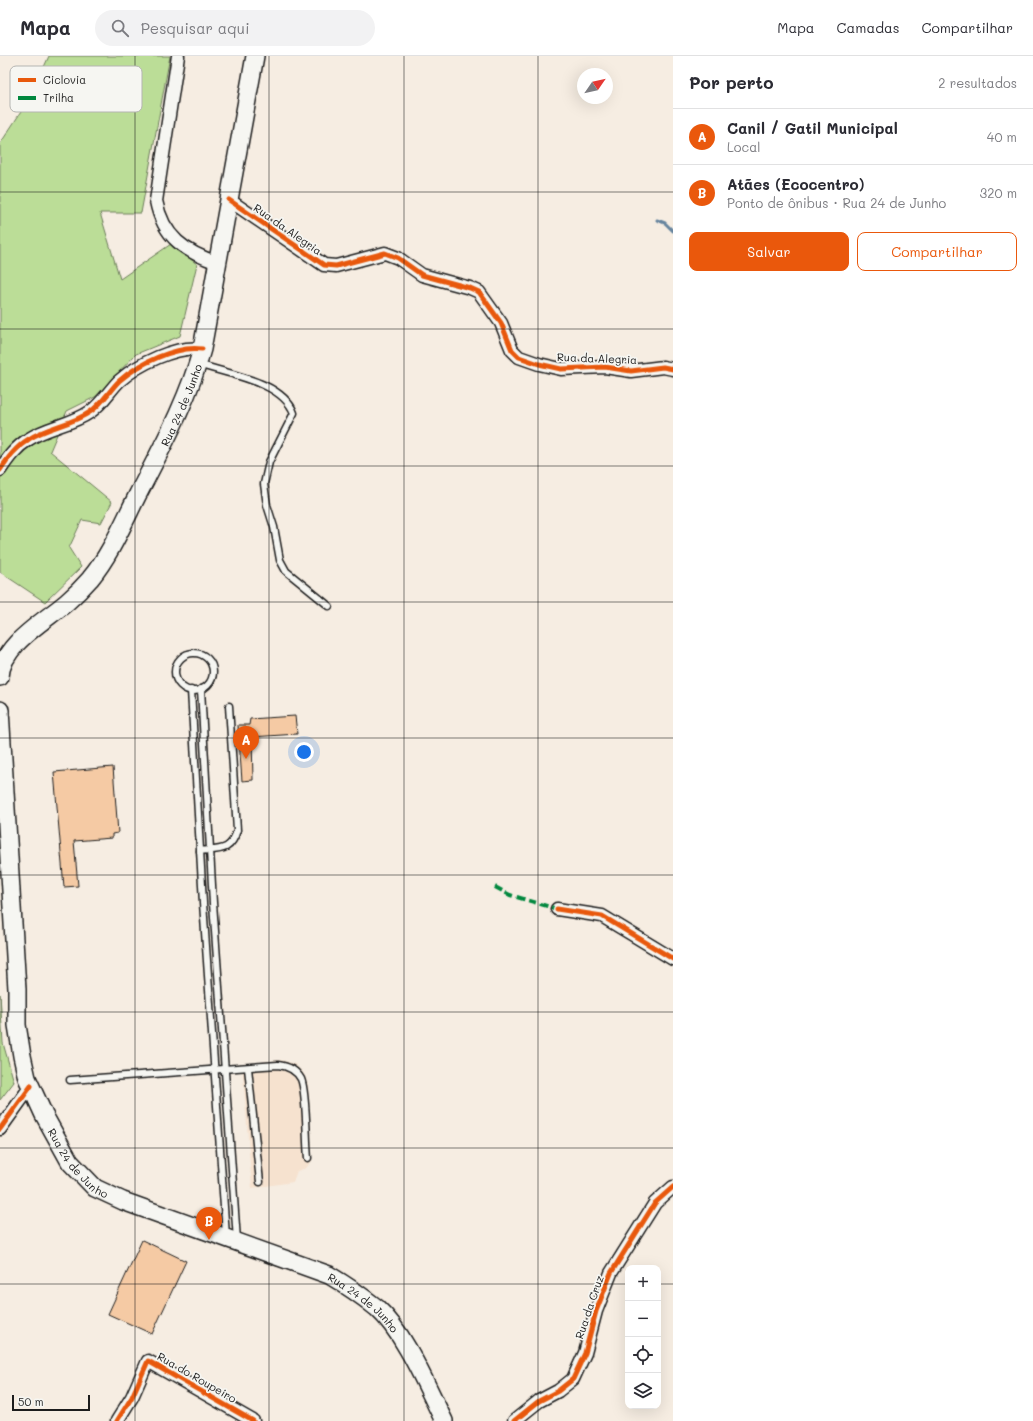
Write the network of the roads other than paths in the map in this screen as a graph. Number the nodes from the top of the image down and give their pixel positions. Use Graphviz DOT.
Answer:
graph roads {
  1 [pos="178,56"];
  2 [pos="255,56"];
  3 [pos="229,200"];
  4 [pos="218,263"];
  5 [pos="200,357"];
  6 [pos="673,369"];
  7 [pos="0,470"];
  8 [pos="329,606"];
  9 [pos="0,677"];
  10 [pos="201,689"];
  11 [pos="192,690"];
  12 [pos="228,706"];
  13 [pos="0,710"];
  14 [pos="210,850"];
  15 [pos="200,851"];
  16 [pos="557,909"];
  17 [pos="673,959"];
  18 [pos="248,1068"];
  19 [pos="214,1070"];
  20 [pos="224,1070"];
  21 [pos="70,1080"];
  22 [pos="31,1086"];
  23 [pos="0,1129"];
  24 [pos="308,1158"];
  25 [pos="260,1182"];
  26 [pos="673,1187"];
  27 [pos="232,1240"];
  28 [pos="117,1421"];
  29 [pos="253,1421"];
  30 [pos="444,1421"];
  31 [pos="514,1421"];
  1 -- 4 [label="street"];
  2 -- 3 [label="main road, Rua 24 de Junho"];
  3 -- 4 [label="main road, Rua 24 de Junho"];
  3 -- 6 [label="street, Rua da Alegria"];
  4 -- 5 [label="main road, Rua 24 de Junho"];
  5 -- 7 [label="street"];
  5 -- 8 [label="lane"];
  5 -- 9 [label="main road, Rua 24 de Junho"];
  10 -- 11 [label="lane"];
  10 -- 11 [label="lane"];
  10 -- 14 [label="lane"];
  11 -- 15 [label="lane"];
  12 -- 14 [label="lane"];
  13 -- 22 [label="main road, Rua 24 de Junho"];
  14 -- 15 [label="lane"];
  14 -- 20 [label="lane"];
  15 -- 19 [label="lane"];
  16 -- 17 [label="street"];
  18 -- 20 [label="lane"];
  18 -- 24 [label="lane"];
  18 -- 25 [label="lane"];
  19 -- 20 [label="lane"];
  19 -- 21 [label="lane"];
  19 -- 27 [label="lane"];
  20 -- 27 [label="lane"];
  22 -- 23 [label="street"];
  22 -- 27 [label="main road, Rua 24 de Junho"];
  26 -- 31 [label="street, Rua da Cruz"];
  27 -- 30 [label="main road, Rua 24 de Junho"];
  28 -- 29 [label="street, Rua do Roupeiro"];
}
